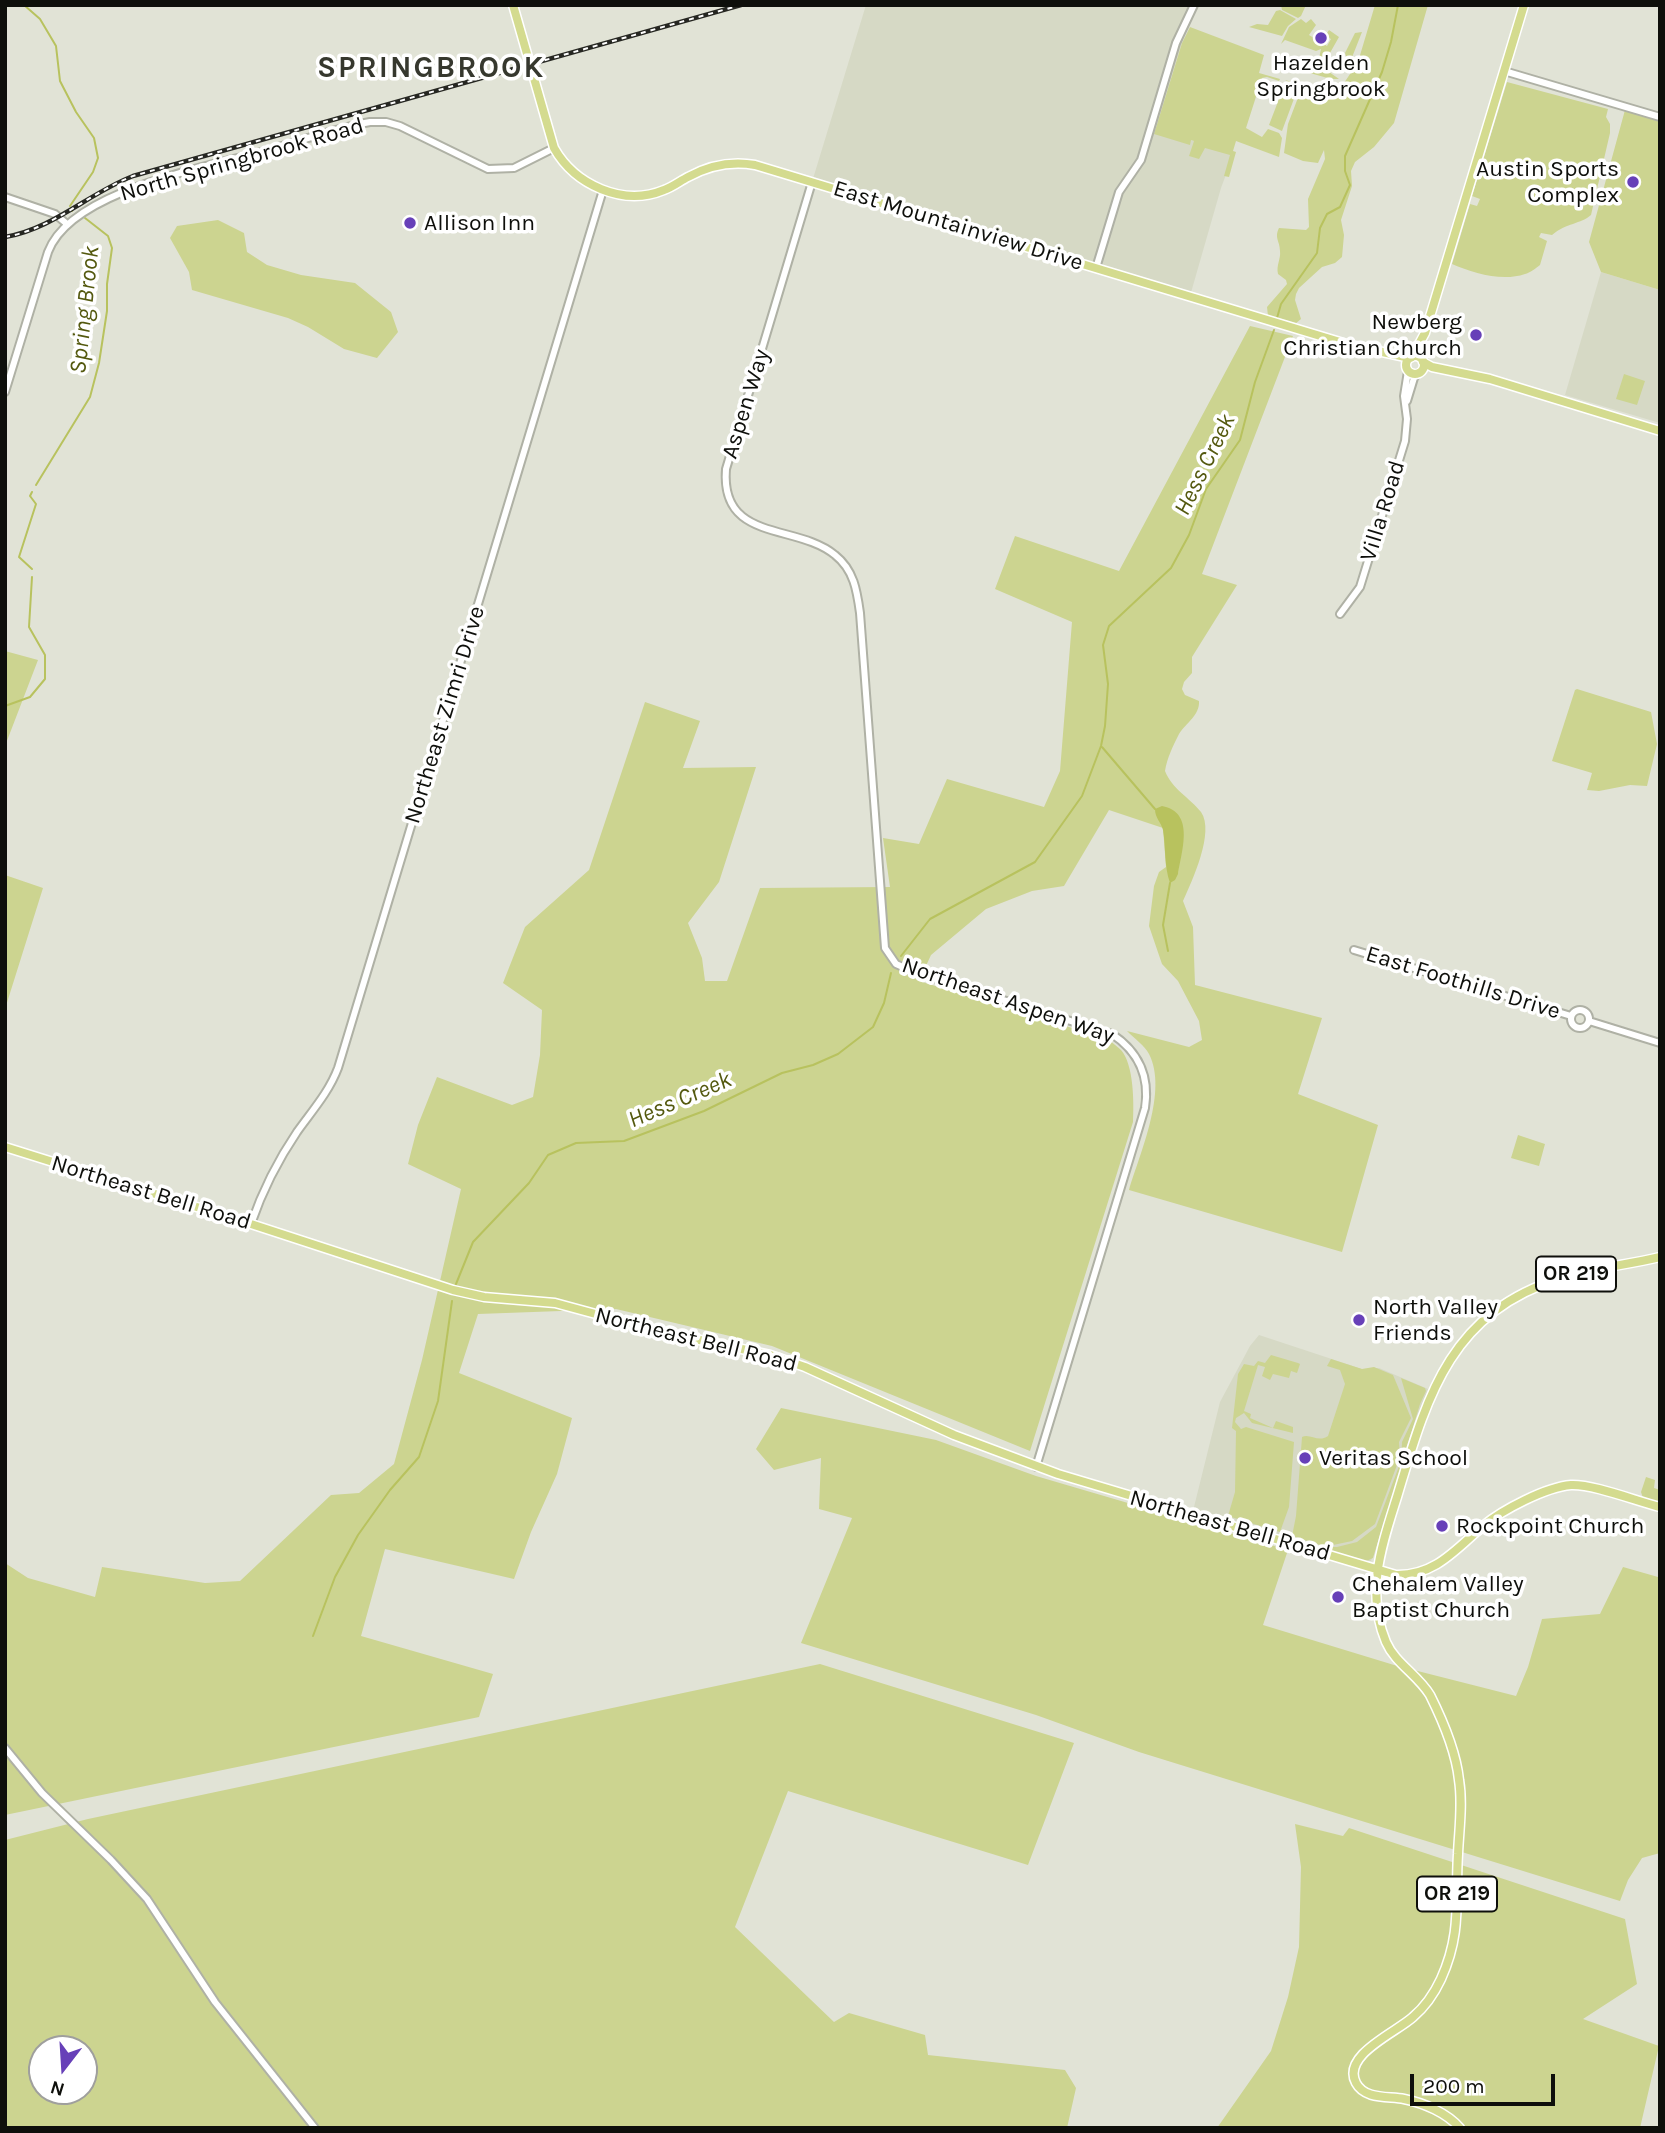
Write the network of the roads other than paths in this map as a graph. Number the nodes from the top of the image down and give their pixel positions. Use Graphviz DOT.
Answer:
graph roads {
  1 [pos="513,5"];
  2 [pos="1194,5"];
  3 [pos="1524,5"];
  4 [pos="1504,71"];
  5 [pos="1660,117"];
  6 [pos="554,148"];
  7 [pos="812,181"];
  8 [pos="603,190"];
  9 [pos="5,197"];
  10 [pos="67,224"];
  11 [pos="1096,268"];
  12 [pos="1377,352"];
  13 [pos="1417,359"];
  14 [pos="1407,370"];
  15 [pos="1420,372"];
  16 [pos="1455,372"];
  17 [pos="5,392"];
  18 [pos="1406,402"];
  19 [pos="1660,430"];
  20 [pos="842,562"];
  21 [pos="1340,614"];
  22 [pos="1354,950"];
  23 [pos="1571,1016"];
  24 [pos="1589,1021"];
  25 [pos="1660,1043"];
  26 [pos="5,1147"];
  27 [pos="251,1224"];
  28 [pos="1660,1257"];
  29 [pos="1036,1467"];
  30 [pos="1660,1507"];
  31 [pos="1376,1569"];
  32 [pos="5,1748"];
  33 [pos="315,2128"];
  34 [pos="1460,2128"];
  1 -- 6 [label="main road"];
  2 -- 11 [label="street"];
  3 -- 4 [label="main road"];
  4 -- 5 [label="street"];
  4 -- 13 [label="main road"];
  6 -- 8 [label="main road, East Mountainview Drive"];
  6 -- 10 [label="street, North Springbrook Road"];
  7 -- 8 [label="main road, East Mountainview Drive"];
  7 -- 11 [label="main road, East Mountainview Drive"];
  7 -- 20 [label="street, Aspen Way"];
  8 -- 27 [label="street, Northeast Zimri Drive"];
  9 -- 10 [label="street"];
  10 -- 17 [label="street"];
  11 -- 12 [label="main road, East Mountainview Drive"];
  12 -- 13 [label="main road, East Mountainview Drive"];
  12 -- 14 [label="main road, East Mountainview Drive"];
  13 -- 14 [label="main road"];
  13 -- 15 [label="main road"];
  13 -- 16 [label="main road, East Mountainview Drive"];
  14 -- 15 [label="main road, East Mountainview Drive"];
  14 -- 18 [label="street, Villa Road"];
  15 -- 16 [label="main road, East Mountainview Drive"];
  15 -- 18 [label="street, Villa Road"];
  16 -- 19 [label="main road, East Mountainview Drive"];
  18 -- 21 [label="street, Villa Road"];
  20 -- 29 [label="street, Northeast Aspen Way"];
  22 -- 23 [label="street, East Foothills Drive"];
  23 -- 24 [label="street"];
  23 -- 24 [label="street"];
  24 -- 25 [label="street, East Foothills Drive"];
  26 -- 27 [label="main road, Northeast Bell Road"];
  27 -- 29 [label="main road, Northeast Bell Road"];
  28 -- 31 [label="main road, OR 219"];
  29 -- 31 [label="main road, Northeast Bell Road"];
  30 -- 31 [label="main road, Northeast Bell Road"];
  31 -- 34 [label="main road, OR 219"];
  32 -- 33 [label="street"];
}
